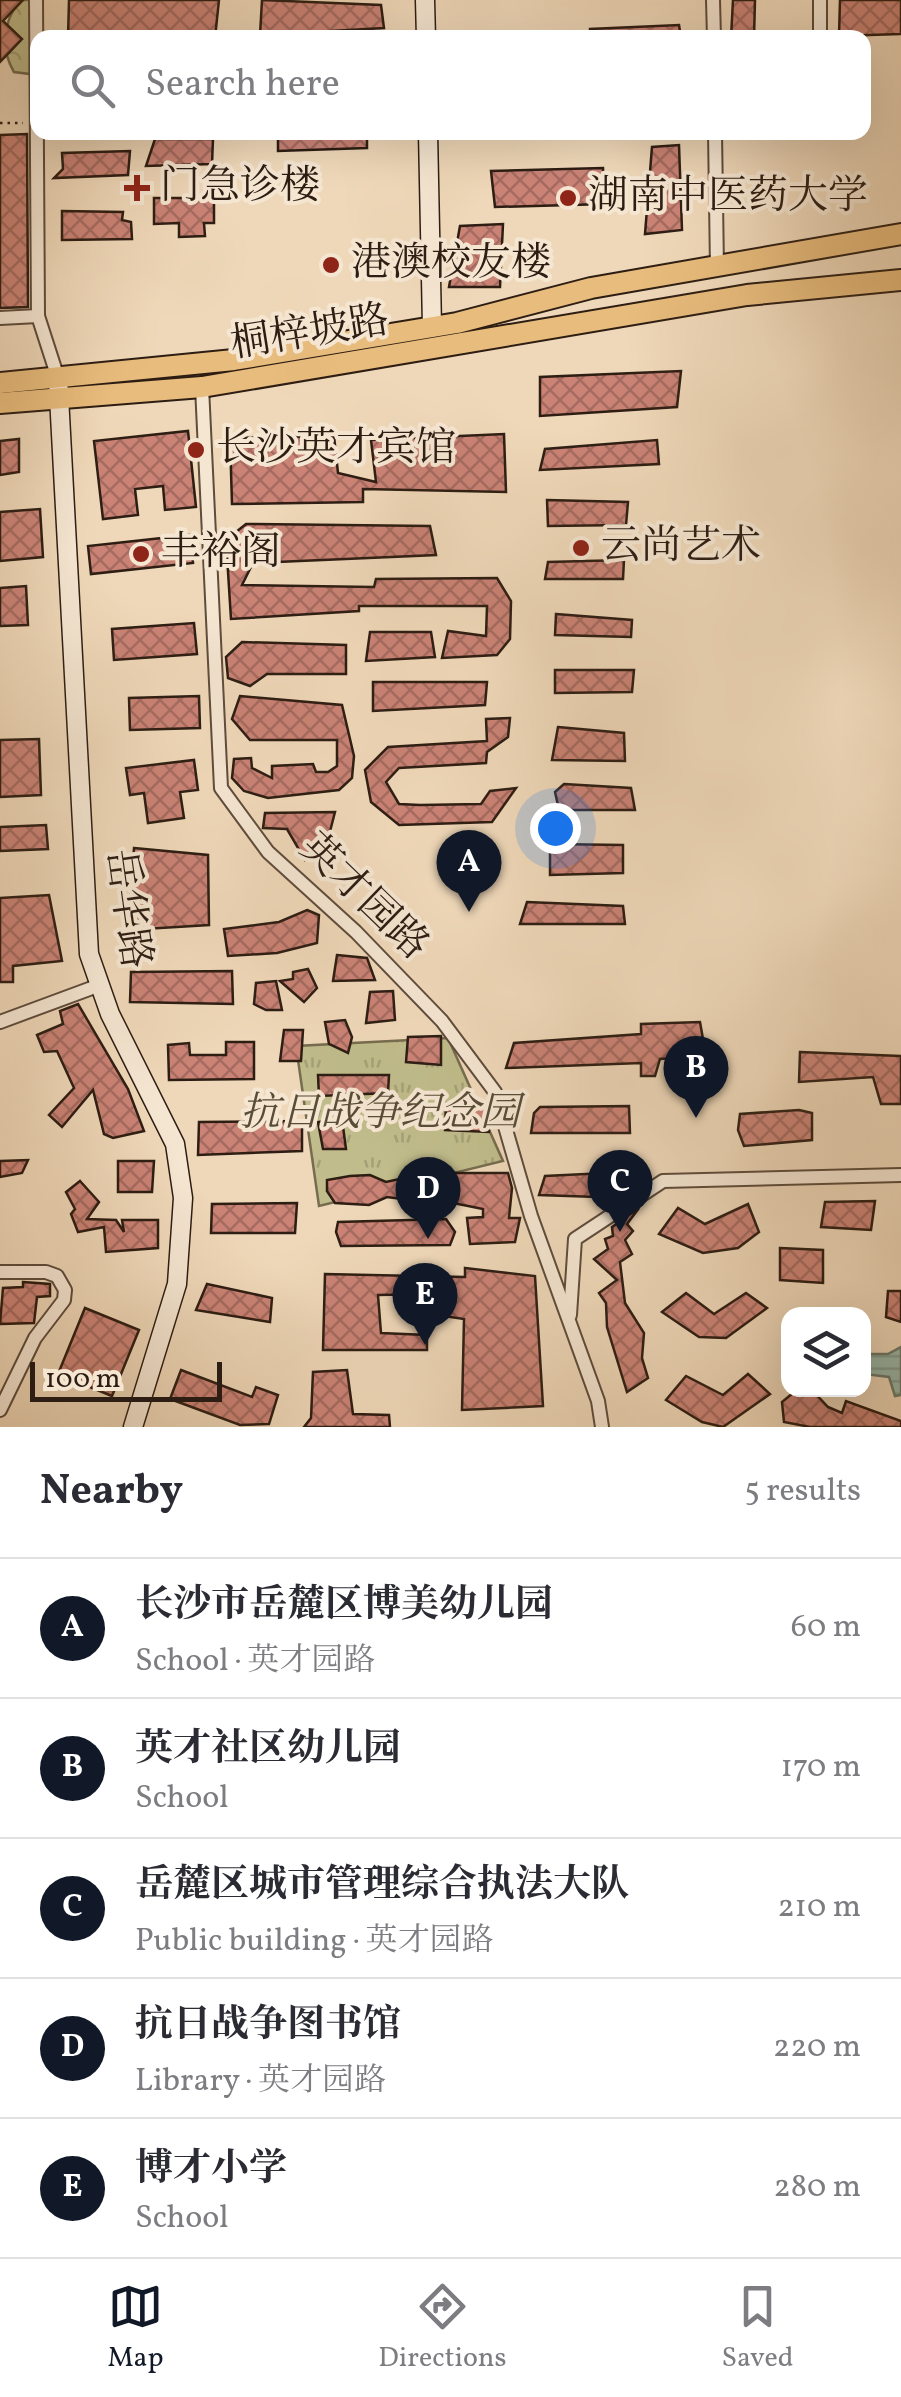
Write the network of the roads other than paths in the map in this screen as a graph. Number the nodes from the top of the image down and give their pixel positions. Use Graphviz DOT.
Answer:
graph roads {
  1 [pos="36,0"];
  2 [pos="426,0"];
  3 [pos="713,0"];
  4 [pos="820,0"];
  5 [pos="36,30"];
  6 [pos="426,30"];
  7 [pos="714,30"];
  8 [pos="820,30"];
  9 [pos="37,140"];
  10 [pos="428,140"];
  11 [pos="715,140"];
  12 [pos="901,234"];
  13 [pos="901,248"];
  14 [pos="901,267"];
  15 [pos="717,268"];
  16 [pos="901,280"];
  17 [pos="747,295"];
  18 [pos="38,316"];
  19 [pos="0,318"];
  20 [pos="432,326"];
  21 [pos="0,383"];
  22 [pos="202,387"];
  23 [pos="58,388"];
  24 [pos="0,403"];
  25 [pos="100,984"];
  26 [pos="0,1022"];
  27 [pos="901,1175"];
  28 [pos="0,1272"];
  29 [pos="569,1323"];
  30 [pos="0,1410"];
  31 [pos="133,1427"];
  32 [pos="602,1427"];
  1 -- 5 [label="street"];
  2 -- 6 [label="street"];
  3 -- 7 [label="street"];
  4 -- 8 [label="street"];
  9 -- 18 [label="street"];
  10 -- 20 [label="street"];
  11 -- 15 [label="street"];
  12 -- 15 [label="main road, 桐梓坡路"];
  13 -- 15 [label="main road, 桐梓坡路"];
  14 -- 17 [label="main road, 桐梓坡路"];
  15 -- 20 [label="main road, 桐梓坡路"];
  16 -- 17 [label="main road, 桐梓坡路"];
  17 -- 22 [label="main road, 桐梓坡路"];
  18 -- 19 [label="street"];
  18 -- 23 [label="street"];
  20 -- 23 [label="main road, 桐梓坡路"];
  21 -- 23 [label="main road, 桐梓坡路"];
  22 -- 23 [label="main road, 桐梓坡路"];
  22 -- 29 [label="street, 英才园路"];
  23 -- 24 [label="main road, 桐梓坡路"];
  23 -- 25 [label="street, 岳华路"];
  25 -- 26 [label="street"];
  25 -- 31 [label="street, 岳华路"];
  27 -- 29 [label="street"];
  28 -- 30 [label="street"];
  29 -- 32 [label="street, 英才园路"];
}
